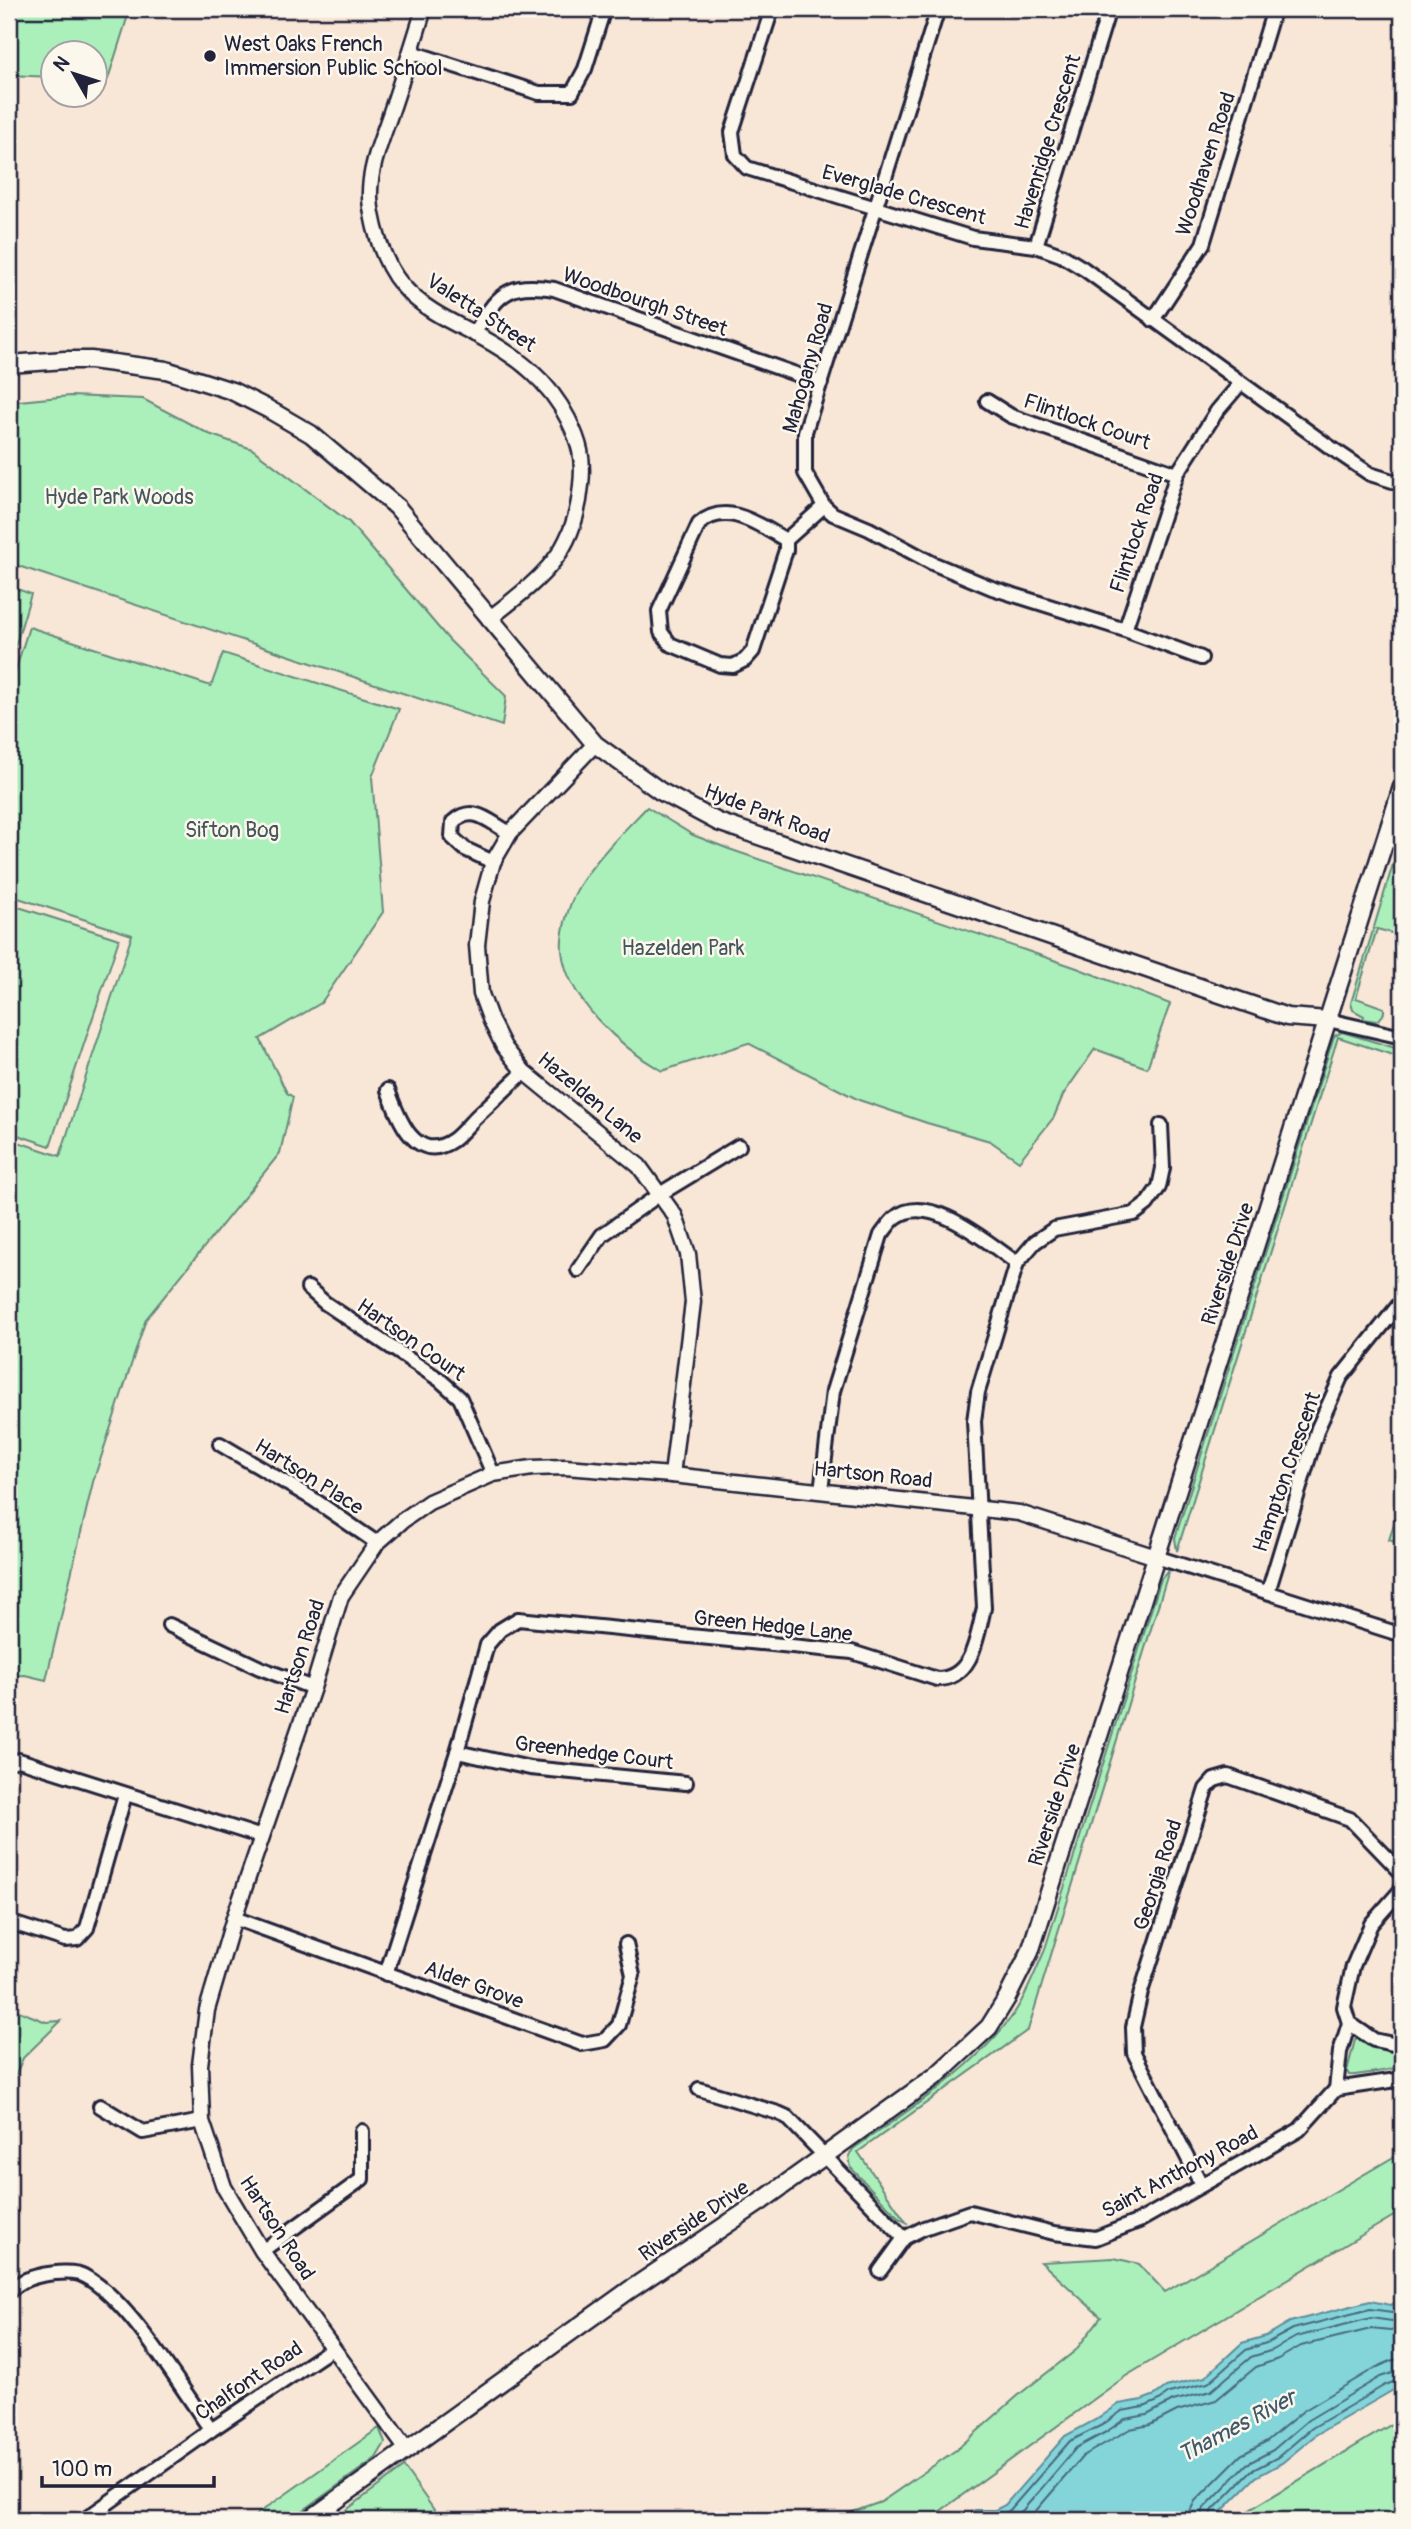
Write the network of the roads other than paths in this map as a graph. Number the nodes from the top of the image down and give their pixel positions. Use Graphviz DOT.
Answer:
graph roads {
  1 [pos="424,9"];
  2 [pos="604,9"];
  3 [pos="772,9"];
  4 [pos="938,9"];
  5 [pos="1109,9"];
  6 [pos="1274,9"];
  7 [pos="411,52"];
  8 [pos="875,209"];
  9 [pos="1036,246"];
  10 [pos="1153,320"];
  11 [pos="474,334"];
  12 [pos="9,364"];
  13 [pos="821,383"];
  14 [pos="1240,384"];
  15 [pos="987,401"];
  16 [pos="1177,474"];
  17 [pos="1402,484"];
  18 [pos="824,506"];
  19 [pos="786,540"];
  20 [pos="489,619"];
  21 [pos="1125,630"];
  22 [pos="1200,658"];
  23 [pos="595,744"];
  24 [pos="1402,788"];
  25 [pos="510,834"];
  26 [pos="1386,838"];
  27 [pos="1402,844"];
  28 [pos="493,862"];
  29 [pos="1328,1020"];
  30 [pos="1402,1037"];
  31 [pos="524,1072"];
  32 [pos="388,1090"];
  33 [pos="1161,1125"];
  34 [pos="739,1146"];
  35 [pos="660,1194"];
  36 [pos="1017,1263"];
  37 [pos="578,1270"];
  38 [pos="308,1288"];
  39 [pos="1402,1301"];
  40 [pos="220,1444"];
  41 [pos="493,1475"];
  42 [pos="673,1475"];
  43 [pos="821,1491"];
  44 [pos="978,1507"];
  45 [pos="377,1543"];
  46 [pos="1156,1557"];
  47 [pos="1268,1592"];
  48 [pos="169,1625"];
  49 [pos="1402,1635"];
  50 [pos="313,1688"];
  51 [pos="457,1752"];
  52 [pos="9,1762"];
  53 [pos="687,1783"];
  54 [pos="125,1795"];
  55 [pos="262,1837"];
  56 [pos="1402,1872"];
  57 [pos="1402,1889"];
  58 [pos="234,1918"];
  59 [pos="9,1922"];
  60 [pos="626,1944"];
  61 [pos="386,1974"];
  62 [pos="1349,2023"];
  63 [pos="1402,2046"];
  64 [pos="1402,2075"];
  65 [pos="699,2089"];
  66 [pos="1336,2089"];
  67 [pos="100,2106"];
  68 [pos="202,2121"];
  69 [pos="362,2132"];
  70 [pos="824,2155"];
  71 [pos="1201,2184"];
  72 [pos="904,2238"];
  73 [pos="262,2251"];
  74 [pos="880,2271"];
  75 [pos="9,2292"];
  76 [pos="333,2348"];
  77 [pos="211,2430"];
  78 [pos="407,2450"];
  79 [pos="84,2520"];
  80 [pos="309,2520"];
  1 -- 7 [label="street, Valetta Street"];
  2 -- 7 [label="street"];
  3 -- 8 [label="street, Everglade Crescent"];
  4 -- 8 [label="street, Mahogany Road"];
  5 -- 9 [label="street, Havenridge Crescent"];
  6 -- 10 [label="street, Woodhaven Road"];
  7 -- 11 [label="street, Valetta Street"];
  8 -- 9 [label="street, Everglade Crescent"];
  8 -- 13 [label="street, Mahogany Road"];
  9 -- 10 [label="street, Everglade Crescent"];
  10 -- 14 [label="street, Everglade Crescent"];
  11 -- 13 [label="street, Woodbourgh Street"];
  11 -- 20 [label="street, Valetta Street"];
  12 -- 20 [label="main road, Hyde Park Road"];
  13 -- 18 [label="street, Mahogany Road"];
  14 -- 16 [label="street, Flintlock Road"];
  14 -- 17 [label="street, Everglade Crescent"];
  15 -- 16 [label="street, Flintlock Court"];
  16 -- 21 [label="street, Flintlock Road"];
  18 -- 19 [label="street"];
  18 -- 21 [label="street"];
  19 -- 19 [label="street"];
  20 -- 23 [label="main road, Hyde Park Road"];
  21 -- 22 [label="street"];
  23 -- 25 [label="street, Hazelden Lane"];
  23 -- 29 [label="main road, Hyde Park Road"];
  24 -- 26 [label="main road, Riverside Drive"];
  25 -- 28 [label="street, Hazelden Lane"];
  25 -- 28 [label="street"];
  26 -- 27 [label="street"];
  26 -- 29 [label="main road, Riverside Drive"];
  28 -- 31 [label="street, Hazelden Lane"];
  29 -- 30 [label="street, Hyde Park Road"];
  29 -- 46 [label="main road, Riverside Drive"];
  31 -- 32 [label="street"];
  31 -- 35 [label="street, Hazelden Lane"];
  33 -- 36 [label="street, Green Hedge Lane"];
  34 -- 35 [label="street"];
  35 -- 37 [label="street"];
  35 -- 42 [label="street, Hazelden Lane"];
  36 -- 43 [label="street"];
  36 -- 44 [label="street, Green Hedge Lane"];
  38 -- 41 [label="street, Hartson Court"];
  39 -- 47 [label="street, Hampton Crescent"];
  40 -- 45 [label="street, Hartson Place"];
  41 -- 42 [label="street, Hartson Road"];
  41 -- 45 [label="street, Hartson Road"];
  42 -- 43 [label="street, Hartson Road"];
  43 -- 44 [label="street, Hartson Road"];
  44 -- 46 [label="street, Hartson Road"];
  44 -- 51 [label="street, Green Hedge Lane"];
  45 -- 50 [label="street, Hartson Road"];
  46 -- 47 [label="street, Hartson Road"];
  46 -- 70 [label="main road, Riverside Drive"];
  47 -- 49 [label="street, Hartson Road"];
  48 -- 50 [label="street"];
  50 -- 55 [label="street, Hartson Road"];
  51 -- 53 [label="street, Greenhedge Court"];
  51 -- 61 [label="street, Green Hedge Lane"];
  52 -- 54 [label="street"];
  54 -- 55 [label="street"];
  54 -- 59 [label="street"];
  55 -- 58 [label="street, Hartson Road"];
  56 -- 71 [label="street, Georgia Road"];
  57 -- 62 [label="street"];
  58 -- 61 [label="street, Alder Grove"];
  58 -- 68 [label="street, Hartson Road"];
  60 -- 61 [label="street, Alder Grove"];
  62 -- 63 [label="street"];
  62 -- 66 [label="street"];
  64 -- 66 [label="street"];
  65 -- 70 [label="street"];
  66 -- 71 [label="street, Saint Anthony Road"];
  67 -- 68 [label="street"];
  68 -- 73 [label="street, Hartson Road"];
  69 -- 73 [label="street"];
  70 -- 72 [label="street"];
  70 -- 78 [label="main road, Riverside Drive"];
  71 -- 72 [label="street, Saint Anthony Road"];
  72 -- 74 [label="street"];
  73 -- 76 [label="street, Hartson Road"];
  75 -- 77 [label="street"];
  76 -- 77 [label="street, Chalfont Road"];
  76 -- 78 [label="street, Hartson Road"];
  77 -- 79 [label="street, Chalfont Road"];
  78 -- 80 [label="main road, Riverside Drive"];
}
